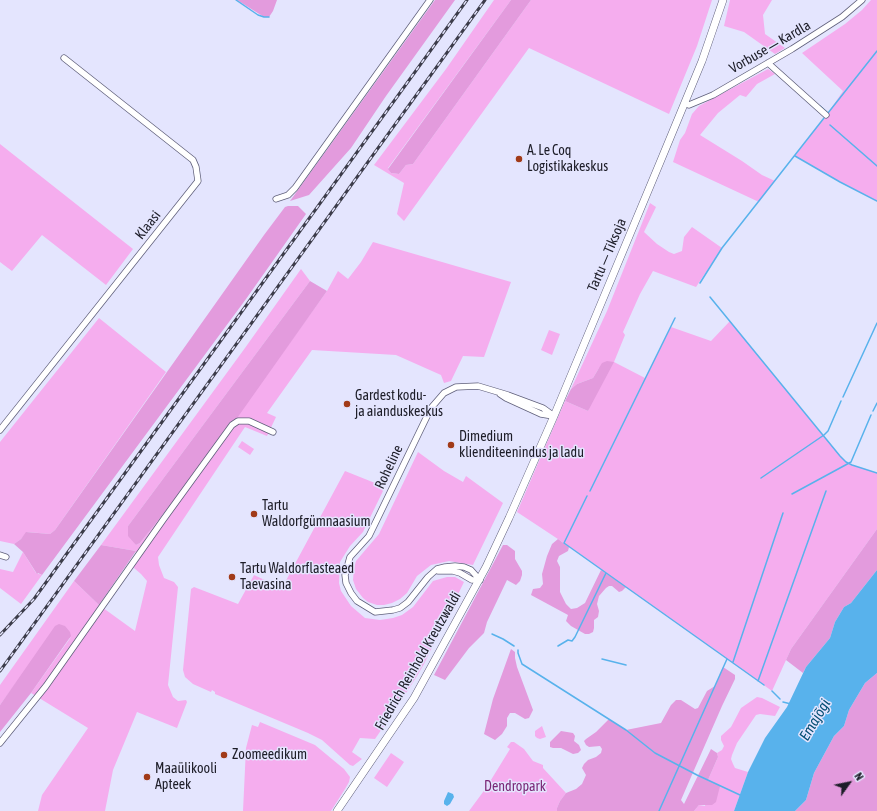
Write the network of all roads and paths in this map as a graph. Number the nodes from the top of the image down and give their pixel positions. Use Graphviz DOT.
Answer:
graph roads {
  1 [pos="430,0"];
  2 [pos="723,0"];
  3 [pos="862,0"];
  4 [pos="64,58"];
  5 [pos="768,63"];
  6 [pos="685,103"];
  7 [pos="826,115"];
  8 [pos="276,199"];
  9 [pos="554,416"];
  10 [pos="0,430"];
  11 [pos="273,432"];
  12 [pos="510,518"];
  13 [pos="434,572"];
  14 [pos="468,577"];
  15 [pos="480,580"];
  16 [pos="469,600"];
  17 [pos="0,743"];
  18 [pos="337,811"];
  1 -- 8 [label="street"];
  2 -- 6 [label="main road, Tartu — Tiksoja"];
  3 -- 5 [label="street, Vorbuse — Kardla"];
  4 -- 10 [label="street, Klaasi"];
  5 -- 6 [label="street, Vorbuse — Kardla"];
  5 -- 7 [label="street"];
  6 -- 9 [label="main road, Tartu — Tiksoja"];
  9 -- 12 [label="main road, Tartu — Tiksoja"];
  9 -- 13 [label="street, Roheline"];
  11 -- 17 [label="street"];
  12 -- 15 [label="main road, Friedrich Reinhold Kreutzwaldi"];
  13 -- 14 [label="street"];
  13 -- 15 [label="street, Roheline"];
  14 -- 15 [label="street"];
  14 -- 16 [label="street"];
  15 -- 16 [label="main road, Friedrich Reinhold Kreutzwaldi"];
  16 -- 18 [label="main road, Friedrich Reinhold Kreutzwaldi"];
}
